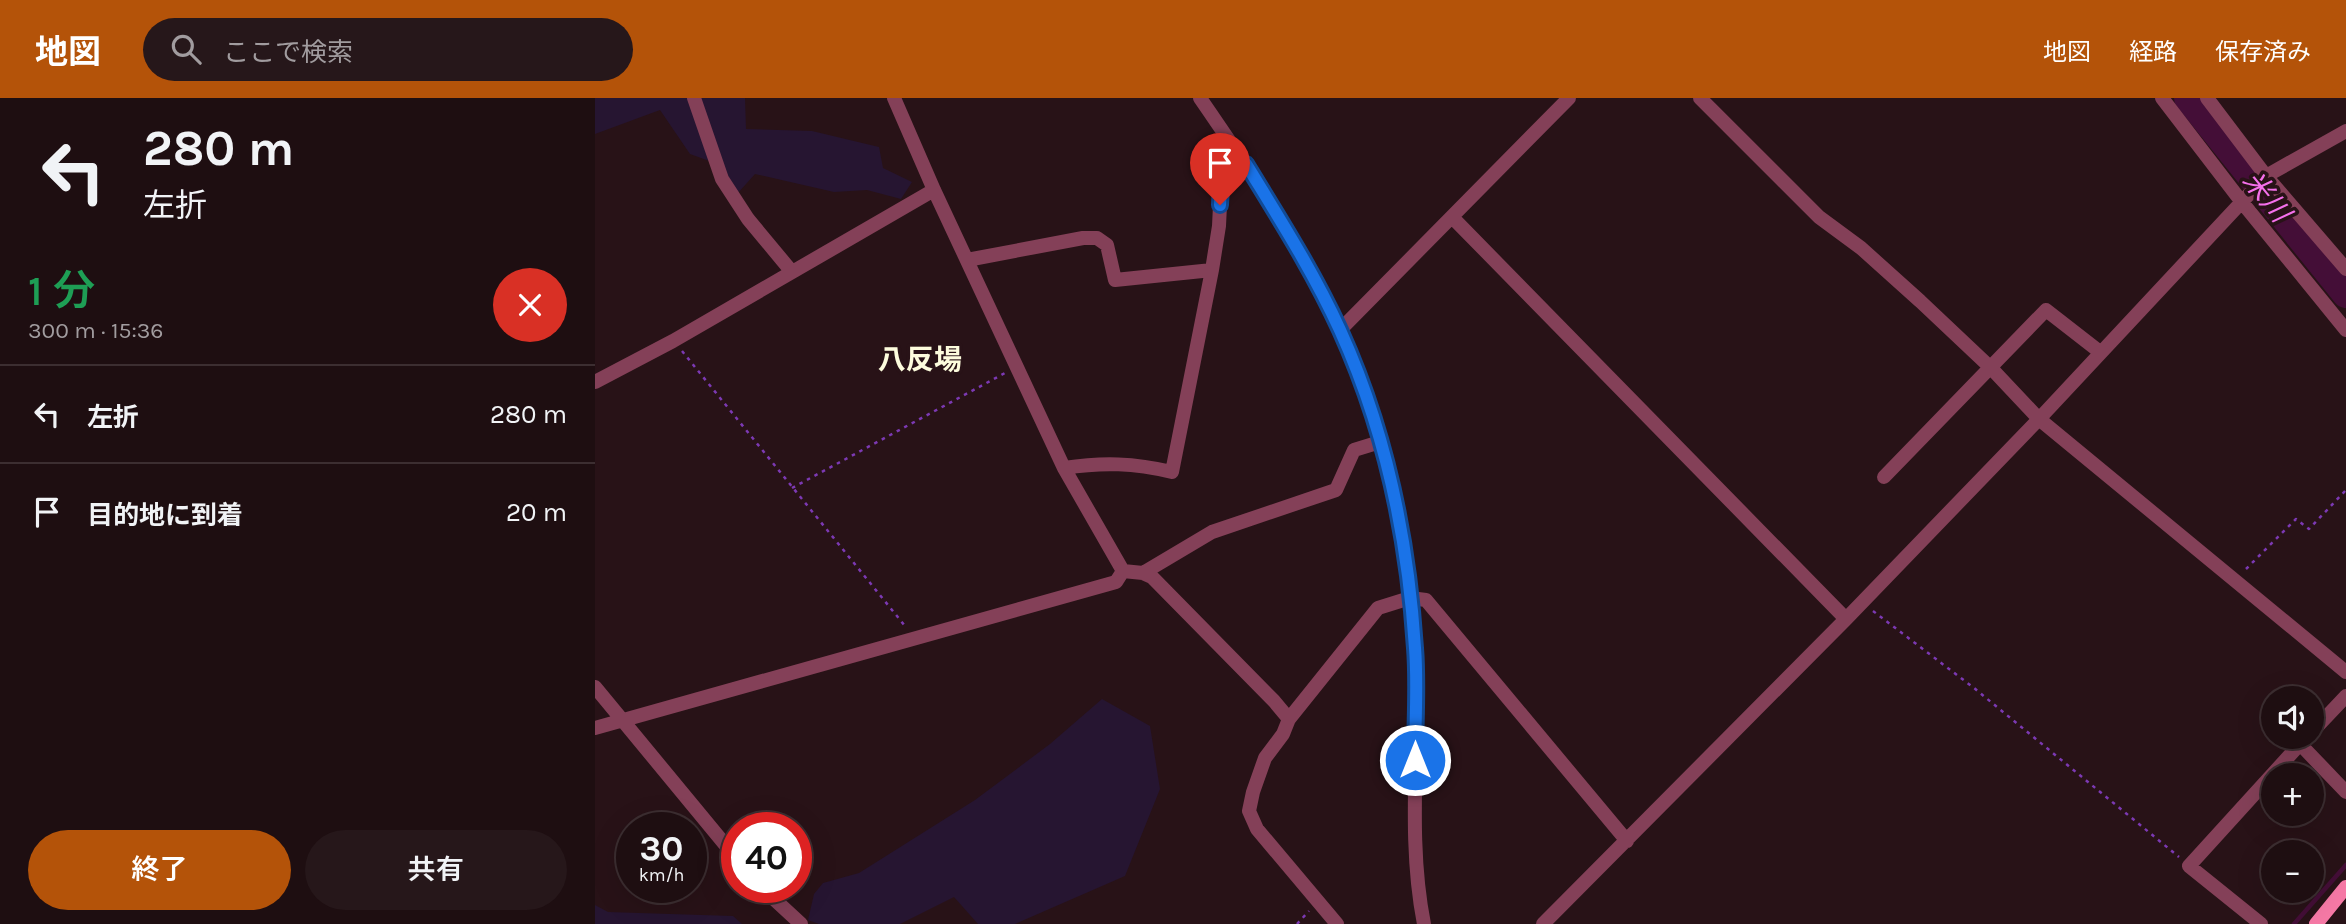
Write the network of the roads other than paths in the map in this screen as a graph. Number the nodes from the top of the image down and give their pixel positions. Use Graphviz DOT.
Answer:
graph roads {
  1 [pos="694,98"];
  2 [pos="894,98"];
  3 [pos="1200,98"];
  4 [pos="1569,98"];
  5 [pos="1700,98"];
  6 [pos="2162,98"];
  7 [pos="2207,98"];
  8 [pos="2346,131"];
  9 [pos="1246,164"];
  10 [pos="2266,176"];
  11 [pos="934,190"];
  12 [pos="2241,201"];
  13 [pos="1452,217"];
  14 [pos="967,260"];
  15 [pos="2346,268"];
  16 [pos="1212,270"];
  17 [pos="792,272"];
  18 [pos="1340,330"];
  19 [pos="2346,330"];
  20 [pos="2100,352"];
  21 [pos="1991,368"];
  22 [pos="595,382"];
  23 [pos="2039,419"];
  24 [pos="1380,442"];
  25 [pos="1064,468"];
  26 [pos="1884,477"];
  27 [pos="1123,571"];
  28 [pos="1143,573"];
  29 [pos="1410,598"];
  30 [pos="1846,620"];
  31 [pos="2346,671"];
  32 [pos="595,687"];
  33 [pos="2346,696"];
  34 [pos="1289,719"];
  35 [pos="2324,719"];
  36 [pos="622,720"];
  37 [pos="595,728"];
  38 [pos="2295,749"];
  39 [pos="2310,749"];
  40 [pos="2346,792"];
  41 [pos="721,840"];
  42 [pos="1627,841"];
  43 [pos="2346,887"];
  44 [pos="778,903"];
  45 [pos="801,924"];
  46 [pos="1337,924"];
  47 [pos="1424,924"];
  48 [pos="1543,924"];
  49 [pos="2261,924"];
  50 [pos="2316,924"];
  1 -- 17 [label="street"];
  2 -- 11 [label="street"];
  3 -- 9 [label="street"];
  4 -- 13 [label="street"];
  5 -- 21 [label="street"];
  6 -- 12 [label="street"];
  7 -- 10 [label="street"];
  8 -- 10 [label="street"];
  9 -- 16 [label="street"];
  9 -- 18 [label="street"];
  10 -- 12 [label="street"];
  10 -- 15 [label="street"];
  11 -- 14 [label="street"];
  11 -- 17 [label="street"];
  12 -- 19 [label="street"];
  12 -- 20 [label="street"];
  13 -- 18 [label="street"];
  13 -- 30 [label="street"];
  14 -- 16 [label="street"];
  14 -- 25 [label="street"];
  16 -- 25 [label="street"];
  17 -- 22 [label="street"];
  18 -- 24 [label="street"];
  20 -- 21 [label="street"];
  20 -- 23 [label="street"];
  21 -- 23 [label="street"];
  21 -- 26 [label="street"];
  23 -- 30 [label="street"];
  23 -- 31 [label="street"];
  24 -- 28 [label="street"];
  24 -- 29 [label="street"];
  25 -- 27 [label="street"];
  27 -- 28 [label="street"];
  27 -- 36 [label="street"];
  28 -- 34 [label="street"];
  29 -- 34 [label="street"];
  29 -- 42 [label="street"];
  29 -- 47 [label="street"];
  30 -- 42 [label="street"];
  32 -- 36 [label="street"];
  33 -- 35 [label="street"];
  34 -- 46 [label="street"];
  36 -- 37 [label="street"];
  36 -- 41 [label="street"];
  38 -- 49 [label="street"];
  39 -- 40 [label="street"];
  42 -- 48 [label="street"];
  43 -- 50 [label="main road"];
  44 -- 45 [label="street"];
}
